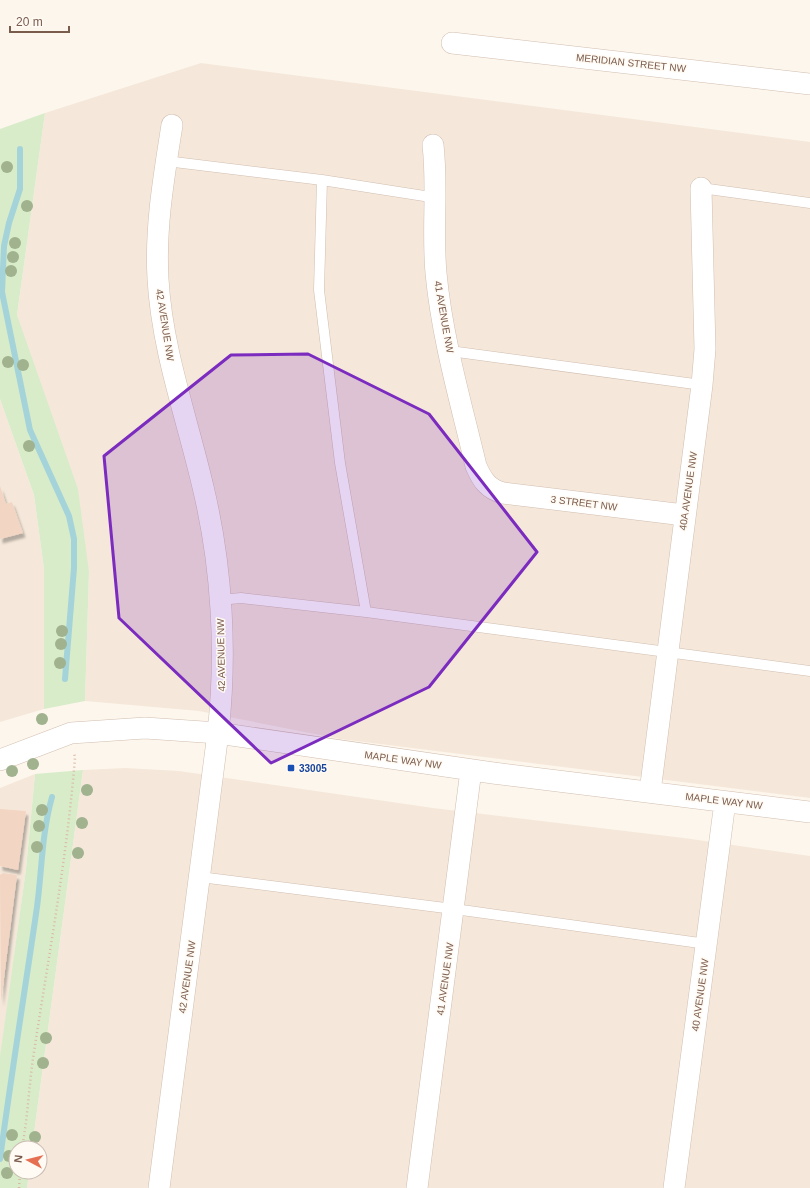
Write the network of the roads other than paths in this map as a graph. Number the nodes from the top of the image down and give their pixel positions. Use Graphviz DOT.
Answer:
graph roads {
  1 [pos="452,43"];
  2 [pos="810,84"];
  3 [pos="172,125"];
  4 [pos="433,145"];
  5 [pos="166,161"];
  6 [pos="322,180"];
  7 [pos="701,188"];
  8 [pos="437,198"];
  9 [pos="810,203"];
  10 [pos="450,351"];
  11 [pos="702,385"];
  12 [pos="486,484"];
  13 [pos="684,515"];
  14 [pos="219,600"];
  15 [pos="366,612"];
  16 [pos="667,653"];
  17 [pos="810,671"];
  18 [pos="218,733"];
  19 [pos="0,760"];
  20 [pos="471,770"];
  21 [pos="650,792"];
  22 [pos="725,802"];
  23 [pos="810,812"];
  24 [pos="200,877"];
  25 [pos="454,909"];
  26 [pos="706,944"];
  27 [pos="160,1188"];
  28 [pos="417,1188"];
  29 [pos="674,1188"];
  1 -- 2 [label="street, MERIDIAN STREET NW"];
  3 -- 5 [label="street, 42 AVENUE NW"];
  4 -- 8 [label="street, 41 AVENUE NW"];
  5 -- 6 [label="lane"];
  5 -- 14 [label="street, 42 AVENUE NW"];
  6 -- 8 [label="lane"];
  6 -- 15 [label="lane"];
  7 -- 9 [label="lane"];
  7 -- 11 [label="street, 40A AVENUE NW"];
  8 -- 10 [label="street, 41 AVENUE NW"];
  10 -- 11 [label="lane"];
  10 -- 12 [label="street, 41 AVENUE NW"];
  11 -- 13 [label="street, 40A AVENUE NW"];
  12 -- 13 [label="street, 3 STREET NW"];
  13 -- 16 [label="street, 40A AVENUE NW"];
  14 -- 15 [label="lane"];
  14 -- 18 [label="street, 42 AVENUE NW"];
  15 -- 16 [label="lane"];
  16 -- 17 [label="lane"];
  16 -- 21 [label="street, 40A AVENUE NW"];
  18 -- 19 [label="street, MAPLE WAY NW"];
  18 -- 20 [label="street, MAPLE WAY NW"];
  18 -- 24 [label="street, 42 AVENUE NW"];
  20 -- 21 [label="street, MAPLE WAY NW"];
  20 -- 25 [label="street, 41 AVENUE NW"];
  21 -- 22 [label="street, MAPLE WAY NW"];
  22 -- 23 [label="street, MAPLE WAY NW"];
  22 -- 26 [label="street, 40 AVENUE NW"];
  24 -- 25 [label="lane"];
  24 -- 27 [label="street, 42 AVENUE NW"];
  25 -- 26 [label="lane"];
  25 -- 28 [label="street, 41 AVENUE NW"];
  26 -- 29 [label="street, 40 AVENUE NW"];
}
